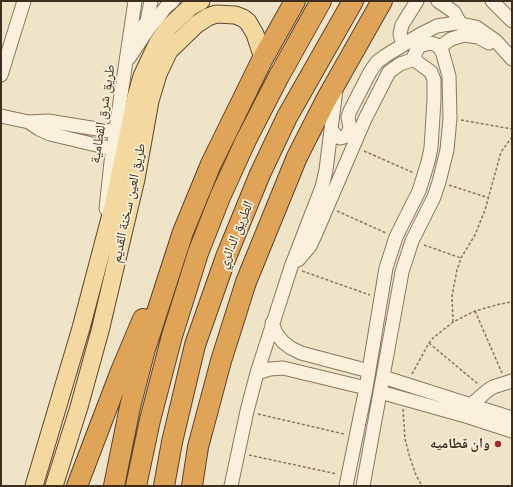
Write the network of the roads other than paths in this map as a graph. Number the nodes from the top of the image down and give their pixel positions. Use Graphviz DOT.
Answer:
graph roads {
  1 [pos="24,1"];
  2 [pos="135,1"];
  3 [pos="151,1"];
  4 [pos="173,1"];
  5 [pos="201,1"];
  6 [pos="294,1"];
  7 [pos="321,1"];
  8 [pos="353,1"];
  9 [pos="382,1"];
  10 [pos="417,1"];
  11 [pos="438,1"];
  12 [pos="492,1"];
  13 [pos="512,21"];
  14 [pos="460,23"];
  15 [pos="130,40"];
  16 [pos="399,47"];
  17 [pos="440,48"];
  18 [pos="510,57"];
  19 [pos="264,58"];
  20 [pos="3,60"];
  21 [pos="415,60"];
  22 [pos="126,63"];
  23 [pos="400,64"];
  24 [pos="1,75"];
  25 [pos="338,79"];
  26 [pos="1,116"];
  27 [pos="29,122"];
  28 [pos="331,129"];
  29 [pos="116,132"];
  30 [pos="113,149"];
  31 [pos="107,232"];
  32 [pos="183,232"];
  33 [pos="291,267"];
  34 [pos="272,323"];
  35 [pos="369,371"];
  36 [pos="257,373"];
  37 [pos="383,377"];
  38 [pos="509,382"];
  39 [pos="366,388"];
  40 [pos="380,392"];
  41 [pos="472,404"];
  42 [pos="512,418"];
  43 [pos="512,431"];
  44 [pos="348,481"];
  45 [pos="34,486"];
  46 [pos="54,486"];
  47 [pos="77,486"];
  48 [pos="114,486"];
  49 [pos="136,486"];
  50 [pos="164,486"];
  51 [pos="192,486"];
  52 [pos="231,486"];
  53 [pos="363,486"];
  1 -- 20 [label="street"];
  2 -- 15 [label="street, طريق شرق القطامية"];
  3 -- 15 [label="street"];
  4 -- 22 [label="street"];
  5 -- 31 [label="main road, طريق العين سخنة القديم"];
  6 -- 19 [label="highway"];
  7 -- 49 [label="highway, الطريق الدائري"];
  8 -- 50 [label="highway, الطريق الدائري"];
  9 -- 25 [label="highway, الطريق الدائري"];
  10 -- 16 [label="street"];
  11 -- 14 [label="street"];
  12 -- 13 [label="street"];
  14 -- 16 [label="street"];
  14 -- 18 [label="street"];
  15 -- 22 [label="street, طريق شرق القطامية"];
  16 -- 23 [label="street"];
  16 -- 28 [label="street"];
  17 -- 18 [label="street"];
  17 -- 21 [label="street"];
  17 -- 37 [label="street"];
  19 -- 32 [label="highway"];
  19 -- 46 [label="main road, طريق العين سخنة القديم"];
  20 -- 24 [label="street"];
  21 -- 23 [label="street"];
  21 -- 35 [label="street"];
  22 -- 29 [label="street, طريق شرق القطامية"];
  23 -- 33 [label="street"];
  25 -- 28 [label="street"];
  25 -- 51 [label="highway, الطريق الدائري"];
  26 -- 27 [label="street"];
  27 -- 29 [label="street"];
  27 -- 30 [label="street"];
  28 -- 33 [label="street"];
  29 -- 30 [label="street, طريق شرق القطامية"];
  30 -- 31 [label="street, طريق شرق القطامية"];
  31 -- 45 [label="main road, طريق العين سخنة القديم"];
  32 -- 47 [label="highway"];
  32 -- 48 [label="highway"];
  33 -- 34 [label="street"];
  34 -- 35 [label="street"];
  34 -- 36 [label="street"];
  35 -- 39 [label="street"];
  36 -- 39 [label="street"];
  36 -- 52 [label="street"];
  37 -- 40 [label="street"];
  37 -- 41 [label="street"];
  38 -- 41 [label="street"];
  39 -- 44 [label="street"];
  40 -- 43 [label="street"];
  40 -- 53 [label="street"];
  41 -- 42 [label="street"];
}
